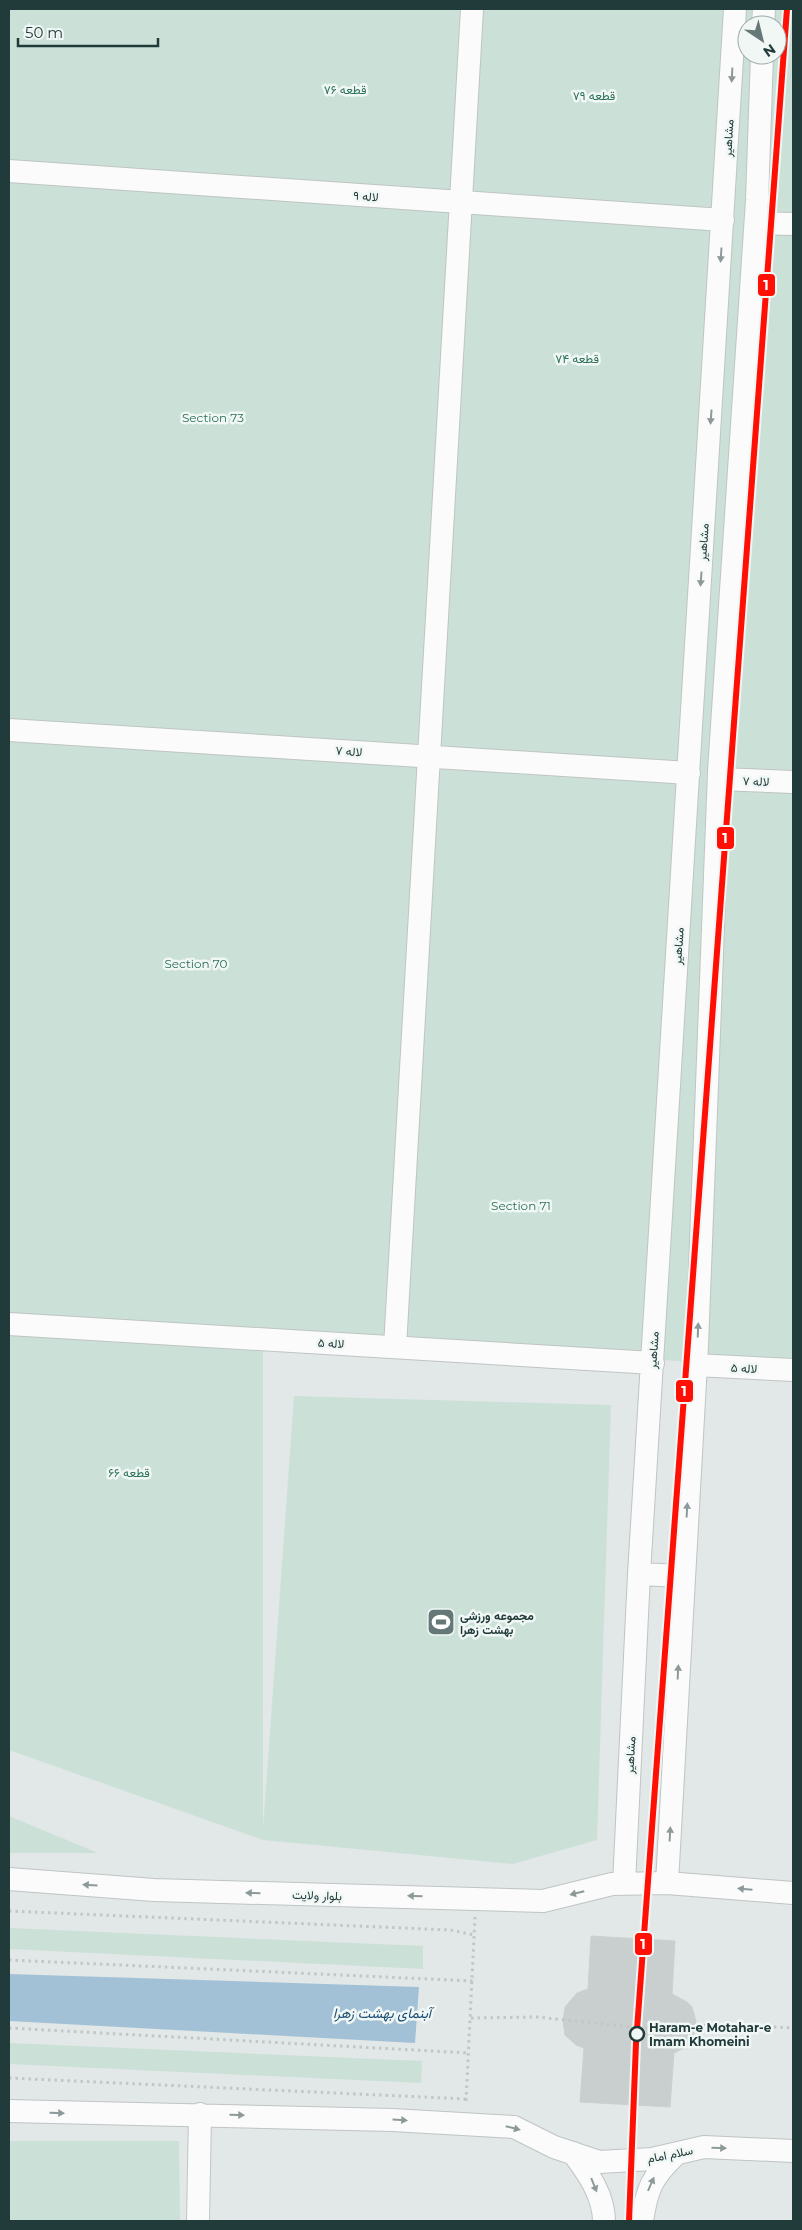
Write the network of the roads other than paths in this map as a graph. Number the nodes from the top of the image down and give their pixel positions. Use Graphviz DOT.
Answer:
graph roads {
  1 [pos="472,9"];
  2 [pos="735,9"];
  3 [pos="762,65"];
  4 [pos="9,171"];
  5 [pos="461,202"];
  6 [pos="723,220"];
  7 [pos="756,223"];
  8 [pos="793,224"];
  9 [pos="9,730"];
  10 [pos="429,756"];
  11 [pos="689,774"];
  12 [pos="719,779"];
  13 [pos="793,782"];
  14 [pos="9,1324"];
  15 [pos="395,1347"];
  16 [pos="653,1363"];
  17 [pos="695,1365"];
  18 [pos="793,1370"];
  19 [pos="639,1574"];
  20 [pos="683,1576"];
  21 [pos="9,1878"];
  22 [pos="667,1883"];
  23 [pos="624,1884"];
  24 [pos="793,1893"];
  25 [pos="9,2112"];
  26 [pos="200,2114"];
  27 [pos="793,2151"];
  28 [pos="573,2153"];
  29 [pos="676,2154"];
  30 [pos="198,2221"];
  31 [pos="604,2221"];
  32 [pos="642,2221"];
  1 -- 5 [label="street"];
  2 -- 6 [label="street, مشاهیر, one-way"];
  3 -- 7 [label="street"];
  4 -- 5 [label="street, لاله ۹"];
  5 -- 6 [label="street, لاله ۹"];
  5 -- 10 [label="street"];
  6 -- 11 [label="street, مشاهیر, one-way"];
  7 -- 8 [label="street"];
  7 -- 12 [label="street"];
  9 -- 10 [label="street, لاله ۷"];
  10 -- 11 [label="street, لاله ۷"];
  10 -- 15 [label="street"];
  11 -- 16 [label="street, مشاهیر"];
  12 -- 13 [label="street, لاله ۷"];
  17 -- 12 [label="street, one-way"];
  14 -- 15 [label="street, لاله ۵"];
  15 -- 16 [label="street, لاله ۵"];
  16 -- 19 [label="street, مشاهیر"];
  17 -- 18 [label="street, لاله ۵"];
  20 -- 17 [label="street, one-way"];
  19 -- 20 [label="street"];
  19 -- 23 [label="street, مشاهیر"];
  22 -- 20 [label="street, one-way"];
  23 -- 21 [label="street, بلوار ولایت, one-way"];
  22 -- 23 [label="street"];
  24 -- 22 [label="street, one-way"];
  25 -- 26 [label="street, one-way"];
  26 -- 28 [label="street, سلام امام, one-way"];
  26 -- 30 [label="street"];
  29 -- 27 [label="street, سلام امام, one-way"];
  28 -- 29 [label="street, سلام امام"];
  28 -- 31 [label="street, one-way"];
  32 -- 29 [label="street, one-way"];
}
